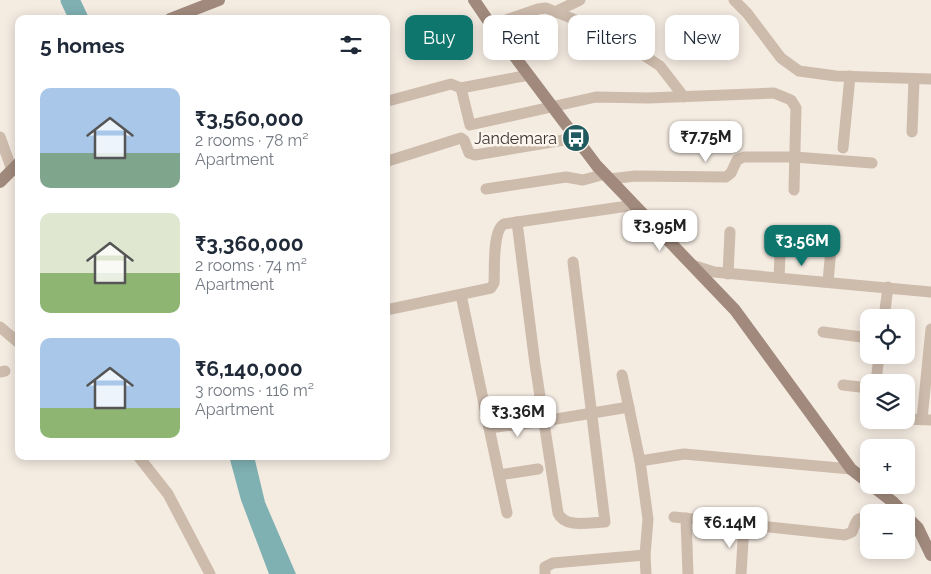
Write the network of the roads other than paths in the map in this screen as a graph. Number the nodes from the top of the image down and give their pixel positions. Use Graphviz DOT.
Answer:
graph roads {
  1 [pos="219,0"];
  2 [pos="474,0"];
  3 [pos="580,0"];
  4 [pos="734,0"];
  5 [pos="555,12"];
  6 [pos="180,15"];
  7 [pos="484,15"];
  8 [pos="519,15"];
  9 [pos="517,60"];
  10 [pos="529,76"];
  11 [pos="850,76"];
  12 [pos="914,79"];
  13 [pos="931,79"];
  14 [pos="460,88"];
  15 [pos="684,97"];
  16 [pos="390,100"];
  17 [pos="552,106"];
  18 [pos="912,132"];
  19 [pos="0,137"];
  20 [pos="576,138"];
  21 [pos="843,148"];
  22 [pos="794,157"];
  23 [pos="390,160"];
  24 [pos="872,163"];
  25 [pos="15,167"];
  26 [pos="607,177"];
  27 [pos="0,182"];
  28 [pos="486,189"];
  29 [pos="794,190"];
  30 [pos="635,205"];
  31 [pos="517,222"];
  32 [pos="782,231"];
  33 [pos="730,232"];
  34 [pos="832,237"];
  35 [pos="573,262"];
  36 [pos="692,265"];
  37 [pos="728,274"];
  38 [pos="779,278"];
  39 [pos="828,282"];
  40 [pos="888,287"];
  41 [pos="931,292"];
  42 [pos="461,295"];
  43 [pos="390,309"];
  44 [pos="885,309"];
  45 [pos="0,327"];
  46 [pos="931,329"];
  47 [pos="823,332"];
  48 [pos="860,337"];
  49 [pos="15,340"];
  50 [pos="622,375"];
  51 [pos="842,385"];
  52 [pos="860,387"];
  53 [pos="629,407"];
  54 [pos="592,414"];
  55 [pos="926,420"];
  56 [pos="544,421"];
  57 [pos="489,428"];
  58 [pos="141,460"];
  59 [pos="640,461"];
  60 [pos="538,470"];
  61 [pos="851,470"];
  62 [pos="499,475"];
  63 [pos="860,477"];
  64 [pos="883,494"];
  65 [pos="895,504"];
  66 [pos="507,513"];
  67 [pos="674,517"];
  68 [pos="860,517"];
  69 [pos="686,518"];
  70 [pos="744,525"];
  71 [pos="915,525"];
  72 [pos="645,555"];
  73 [pos="931,555"];
  74 [pos="210,574"];
  75 [pos="545,574"];
  76 [pos="646,574"];
  77 [pos="688,574"];
  78 [pos="741,574"];
  1 -- 6 [label="street"];
  2 -- 7 [label="street"];
  3 -- 5 [label="street"];
  4 -- 11 [label="street"];
  5 -- 8 [label="street"];
  5 -- 15 [label="street"];
  9 -- 10 [label="street"];
  10 -- 14 [label="street"];
  10 -- 17 [label="street"];
  11 -- 12 [label="street"];
  11 -- 21 [label="street"];
  12 -- 13 [label="street"];
  12 -- 18 [label="street"];
  14 -- 16 [label="street"];
  14 -- 17 [label="street"];
  15 -- 17 [label="street"];
  15 -- 22 [label="street"];
  17 -- 20 [label="street"];
  19 -- 25 [label="street"];
  20 -- 23 [label="street"];
  20 -- 26 [label="street"];
  22 -- 24 [label="street"];
  22 -- 26 [label="street"];
  22 -- 29 [label="street"];
  25 -- 27 [label="street"];
  26 -- 28 [label="street"];
  26 -- 30 [label="street"];
  30 -- 31 [label="street"];
  30 -- 36 [label="street"];
  31 -- 42 [label="street"];
  31 -- 56 [label="street"];
  32 -- 38 [label="street"];
  33 -- 37 [label="street"];
  34 -- 39 [label="street"];
  35 -- 54 [label="street"];
  36 -- 37 [label="street"];
  36 -- 61 [label="street"];
  37 -- 38 [label="street"];
  38 -- 39 [label="street"];
  39 -- 40 [label="street"];
  40 -- 41 [label="street"];
  40 -- 44 [label="street"];
  42 -- 43 [label="street"];
  42 -- 57 [label="street"];
  45 -- 49 [label="street"];
  46 -- 55 [label="street"];
  47 -- 48 [label="street"];
  50 -- 53 [label="street"];
  51 -- 52 [label="street"];
  53 -- 54 [label="street"];
  53 -- 59 [label="street"];
  54 -- 56 [label="street"];
  54 -- 56 [label="street"];
  56 -- 57 [label="street"];
  57 -- 62 [label="street"];
  58 -- 74 [label="street"];
  59 -- 61 [label="street"];
  59 -- 72 [label="street"];
  60 -- 62 [label="street"];
  61 -- 63 [label="street"];
  62 -- 66 [label="street"];
  64 -- 65 [label="street"];
  67 -- 69 [label="street"];
  68 -- 70 [label="street"];
  69 -- 70 [label="street"];
  69 -- 77 [label="street"];
  70 -- 78 [label="street"];
  71 -- 73 [label="street"];
  72 -- 75 [label="street"];
  72 -- 76 [label="street"];
}
